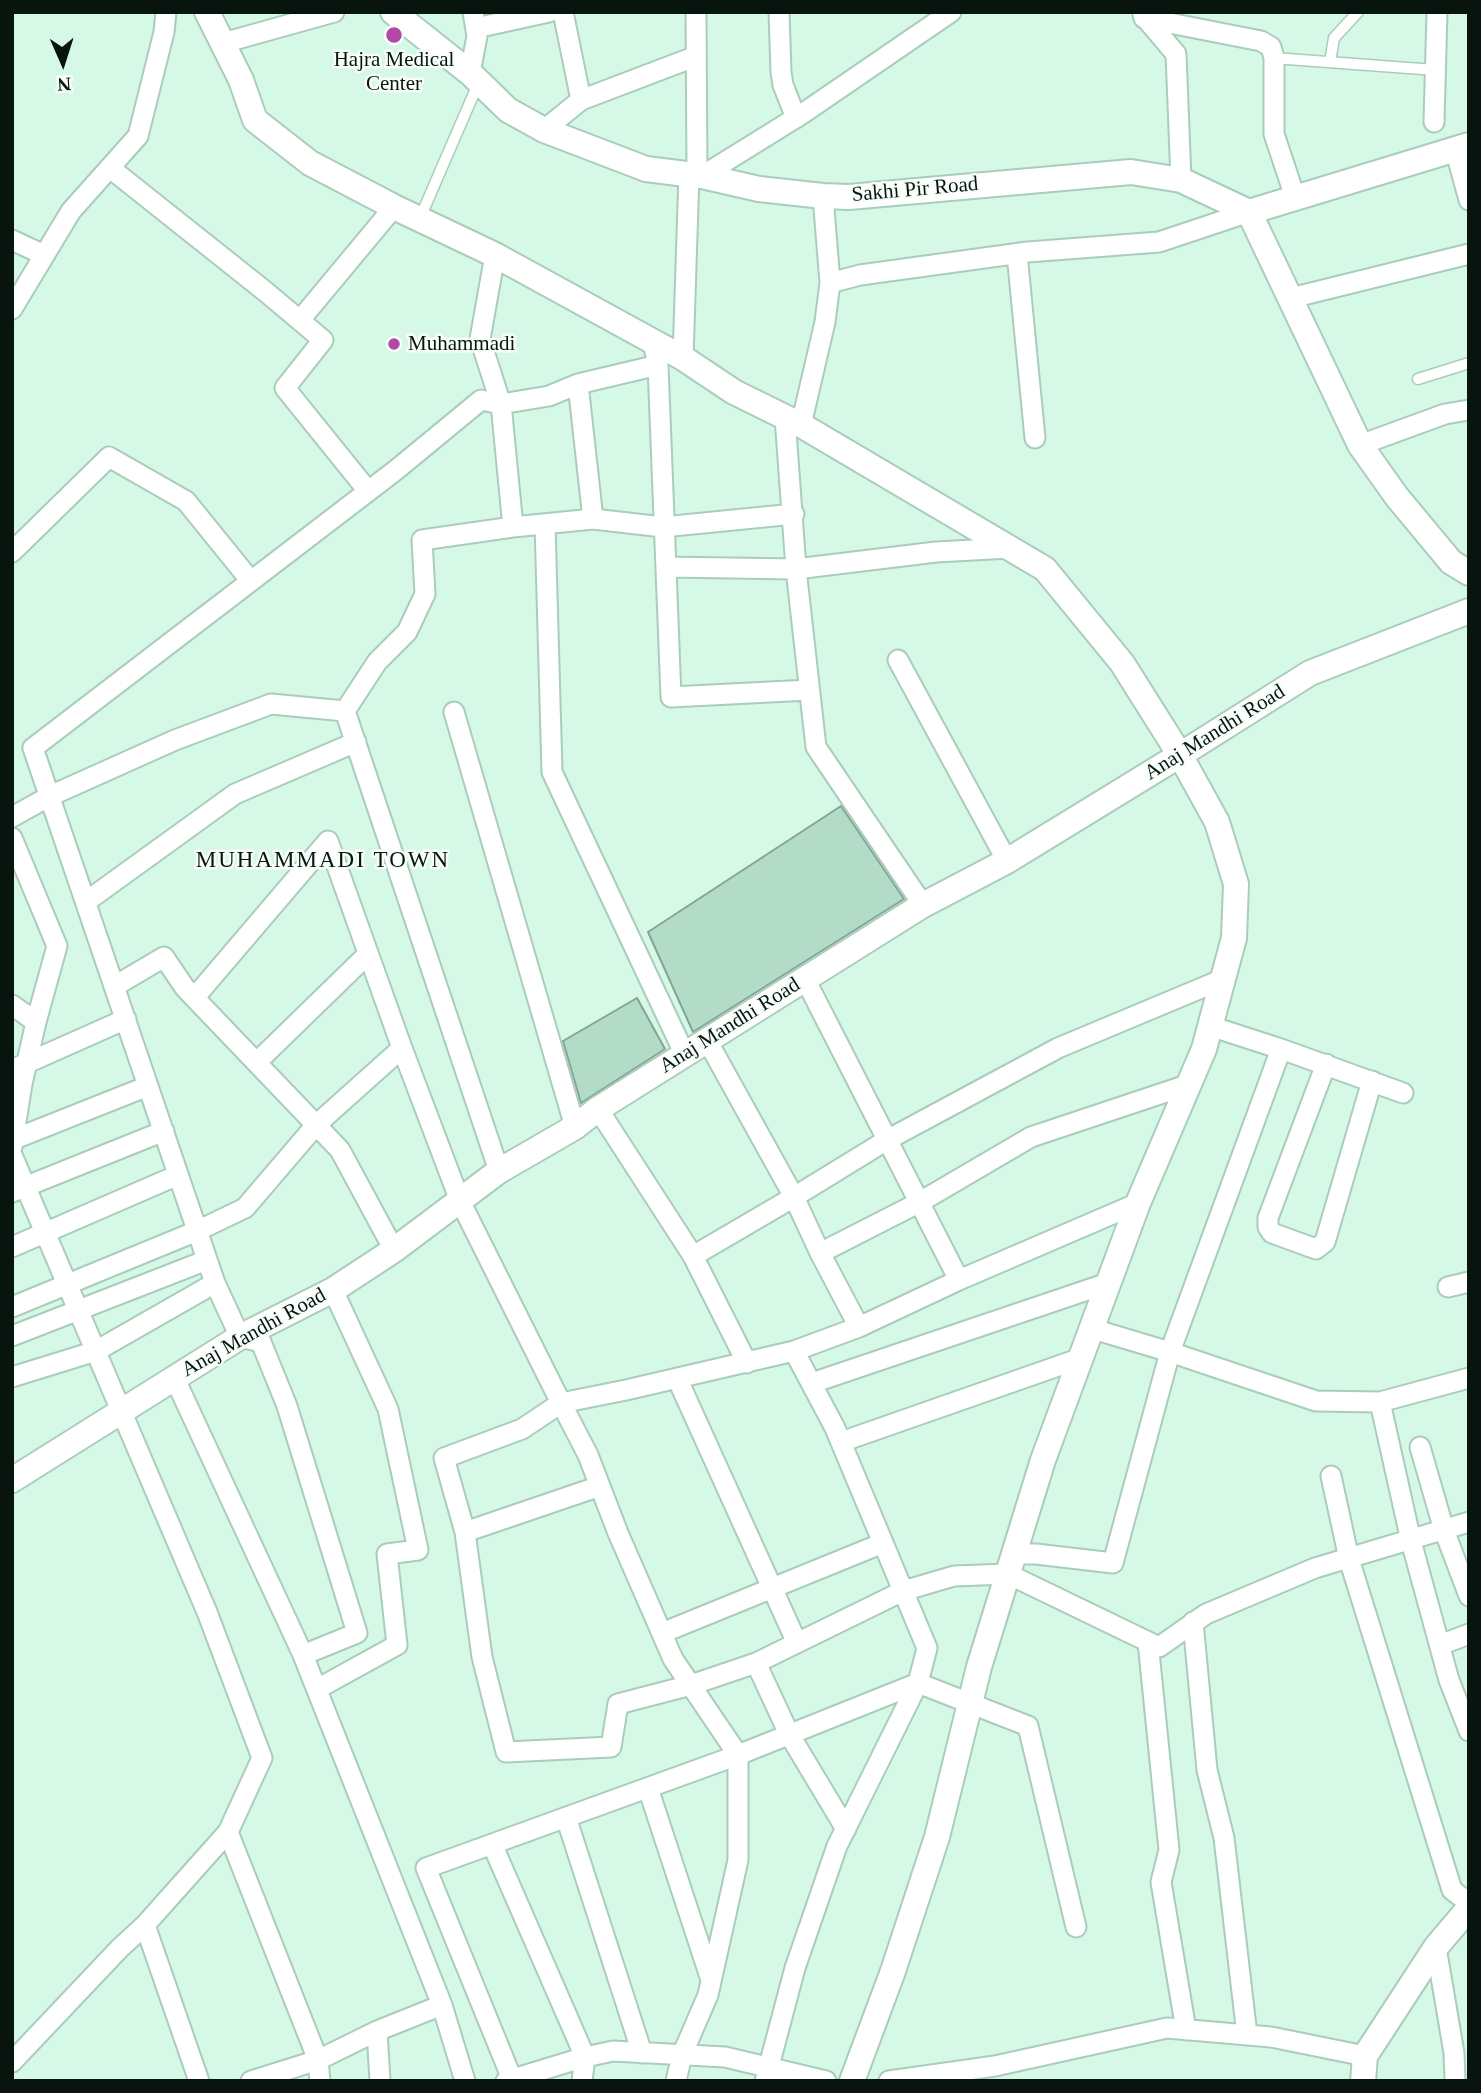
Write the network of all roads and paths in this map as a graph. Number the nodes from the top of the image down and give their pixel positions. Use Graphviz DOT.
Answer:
graph roads {
  1 [pos="166,12"];
  2 [pos="207,12"];
  3 [pos="334,12"];
  4 [pos="393,12"];
  5 [pos="549,12"];
  6 [pos="563,12"];
  7 [pos="696,12"];
  8 [pos="779,12"];
  9 [pos="951,12"];
  10 [pos="1358,12"];
  11 [pos="1437,12"];
  12 [pos="1143,15"];
  13 [pos="475,20"];
  14 [pos="1197,20"];
  15 [pos="223,43"];
  16 [pos="694,57"];
  17 [pos="1275,58"];
  18 [pos="1330,62"];
  19 [pos="1434,70"];
  20 [pos="474,78"];
  21 [pos="581,100"];
  22 [pos="796,118"];
  23 [pos="1434,122"];
  24 [pos="544,130"];
  25 [pos="1462,147"];
  26 [pos="110,168"];
  27 [pos="696,175"];
  28 [pos="1181,180"];
  29 [pos="822,196"];
  30 [pos="1294,197"];
  31 [pos="1469,200"];
  32 [pos="394,207"];
  33 [pos="1250,212"];
  34 [pos="420,218"];
  35 [pos="12,240"];
  36 [pos="1017,254"];
  37 [pos="1469,254"];
  38 [pos="44,255"];
  39 [pos="495,255"];
  40 [pos="830,283"];
  41 [pos="1291,298"];
  42 [pos="12,309"];
  43 [pos="300,320"];
  44 [pos="655,354"];
  45 [pos="683,359"];
  46 [pos="1469,363"];
  47 [pos="1418,379"];
  48 [pos="578,384"];
  49 [pos="501,404"];
  50 [pos="1469,410"];
  51 [pos="793,421"];
  52 [pos="1035,438"];
  53 [pos="1360,444"];
  54 [pos="368,491"];
  55 [pos="794,514"];
  56 [pos="593,519"];
  57 [pos="545,524"];
  58 [pos="513,527"];
  59 [pos="663,527"];
  60 [pos="1010,548"];
  61 [pos="12,552"];
  62 [pos="666,567"];
  63 [pos="796,569"];
  64 [pos="1469,573"];
  65 [pos="250,580"];
  66 [pos="1469,611"];
  67 [pos="898,660"];
  68 [pos="810,690"];
  69 [pos="345,711"];
  70 [pos="454,712"];
  71 [pos="356,742"];
  72 [pos="1180,755"];
  73 [pos="50,796"];
  74 [pos="12,817"];
  75 [pos="12,838"];
  76 [pos="1007,861"];
  77 [pos="87,901"];
  78 [pos="923,905"];
  79 [pos="368,954"];
  80 [pos="805,979"];
  81 [pos="1223,979"];
  82 [pos="115,986"];
  83 [pos="195,997"];
  84 [pos="12,1005"];
  85 [pos="126,1019"];
  86 [pos="36,1022"];
  87 [pos="1210,1026"];
  88 [pos="708,1042"];
  89 [pos="402,1048"];
  90 [pos="1281,1049"];
  91 [pos="685,1055"];
  92 [pos="257,1062"];
  93 [pos="1326,1064"];
  94 [pos="19,1066"];
  95 [pos="1372,1081"];
  96 [pos="1187,1085"];
  97 [pos="148,1086"];
  98 [pos="1403,1093"];
  99 [pos="598,1109"];
  100 [pos="316,1125"];
  101 [pos="575,1127"];
  102 [pos="164,1131"];
  103 [pos="887,1140"];
  104 [pos="13,1145"];
  105 [pos="499,1171"];
  106 [pos="178,1175"];
  107 [pos="19,1190"];
  108 [pos="794,1197"];
  109 [pos="460,1201"];
  110 [pos="920,1202"];
  111 [pos="1138,1203"];
  112 [pos="197,1231"];
  113 [pos="45,1233"];
  114 [pos="12,1247"];
  115 [pos="394,1250"];
  116 [pos="820,1253"];
  117 [pos="693,1256"];
  118 [pos="207,1260"];
  119 [pos="959,1280"];
  120 [pos="1469,1282"];
  121 [pos="215,1283"];
  122 [pos="1108,1283"];
  123 [pos="67,1285"];
  124 [pos="1448,1287"];
  125 [pos="333,1290"];
  126 [pos="12,1307"];
  127 [pos="77,1310"];
  128 [pos="859,1327"];
  129 [pos="1093,1329"];
  130 [pos="12,1336"];
  131 [pos="240,1337"];
  132 [pos="96,1351"];
  133 [pos="794,1351"];
  134 [pos="1170,1352"];
  135 [pos="1081,1358"];
  136 [pos="747,1363"];
  137 [pos="12,1377"];
  138 [pos="174,1377"];
  139 [pos="677,1378"];
  140 [pos="1469,1378"];
  141 [pos="812,1383"];
  142 [pos="1380,1402"];
  143 [pos="561,1403"];
  144 [pos="123,1410"];
  145 [pos="841,1443"];
  146 [pos="1420,1447"];
  147 [pos="1331,1476"];
  148 [pos="12,1480"];
  149 [pos="600,1486"];
  150 [pos="1469,1522"];
  151 [pos="1444,1530"];
  152 [pos="465,1532"];
  153 [pos="1411,1541"];
  154 [pos="883,1543"];
  155 [pos="1349,1559"];
  156 [pos="1011,1564"];
  157 [pos="772,1587"];
  158 [pos="903,1591"];
  159 [pos="1469,1596"];
  160 [pos="1193,1622"];
  161 [pos="662,1633"];
  162 [pos="1469,1634"];
  163 [pos="1148,1642"];
  164 [pos="797,1643"];
  165 [pos="1440,1645"];
  166 [pos="303,1655"];
  167 [pos="756,1663"];
  168 [pos="918,1683"];
  169 [pos="691,1685"];
  170 [pos="317,1689"];
  171 [pos="971,1705"];
  172 [pos="1469,1731"];
  173 [pos="789,1734"];
  174 [pos="738,1755"];
  175 [pos="648,1788"];
  176 [pos="566,1817"];
  177 [pos="846,1829"];
  178 [pos="228,1832"];
  179 [pos="492,1844"];
  180 [pos="1469,1905"];
  181 [pos="145,1925"];
  182 [pos="1076,1927"];
  183 [pos="1436,1947"];
  184 [pos="711,1981"];
  185 [pos="442,2005"];
  186 [pos="1185,2030"];
  187 [pos="377,2031"];
  188 [pos="1247,2035"];
  189 [pos="1462,2051"];
  190 [pos="642,2053"];
  191 [pos="682,2055"];
  192 [pos="1365,2056"];
  193 [pos="585,2057"];
  194 [pos="318,2060"];
  195 [pos="12,2062"];
  196 [pos="767,2074"];
  197 [pos="509,2080"];
  198 [pos="199,2081"];
  199 [pos="251,2081"];
  200 [pos="320,2081"];
  201 [pos="380,2081"];
  202 [pos="465,2081"];
  203 [pos="582,2081"];
  204 [pos="676,2081"];
  205 [pos="826,2081"];
  206 [pos="852,2081"];
  207 [pos="889,2081"];
  208 [pos="1363,2081"];
  209 [pos="1455,2081"];
  1 -- 26 [label="street"];
  2 -- 15 [label="street"];
  3 -- 15 [label="street"];
  4 -- 20 [label="street, Sakhi Pir Road"];
  5 -- 13 [label="street"];
  6 -- 21 [label="street"];
  7 -- 16 [label="street"];
  8 -- 22 [label="street"];
  9 -- 22 [label="street"];
  10 -- 18 [label="lane"];
  11 -- 19 [label="street"];
  12 -- 14 [label="street"];
  12 -- 28 [label="street"];
  13 -- 20 [label="street"];
  14 -- 17 [label="street"];
  15 -- 32 [label="street"];
  16 -- 21 [label="street"];
  16 -- 27 [label="street"];
  17 -- 18 [label="lane"];
  17 -- 30 [label="street"];
  18 -- 19 [label="lane"];
  19 -- 23 [label="street"];
  20 -- 24 [label="street, Sakhi Pir Road"];
  20 -- 34 [label="lane"];
  21 -- 24 [label="street"];
  22 -- 27 [label="street"];
  24 -- 27 [label="street, Sakhi Pir Road"];
  25 -- 30 [label="street"];
  25 -- 31 [label="street"];
  26 -- 38 [label="street"];
  26 -- 43 [label="street"];
  27 -- 29 [label="street, Sakhi Pir Road"];
  27 -- 45 [label="street"];
  28 -- 29 [label="street, Sakhi Pir Road"];
  28 -- 33 [label="street, Sakhi Pir Road"];
  29 -- 40 [label="street"];
  30 -- 33 [label="street"];
  32 -- 34 [label="street"];
  32 -- 43 [label="street"];
  33 -- 36 [label="street"];
  33 -- 41 [label="street"];
  34 -- 39 [label="street"];
  35 -- 38 [label="street"];
  36 -- 40 [label="street"];
  36 -- 52 [label="street"];
  37 -- 41 [label="street"];
  38 -- 42 [label="street"];
  39 -- 44 [label="street"];
  39 -- 49 [label="street"];
  40 -- 51 [label="street"];
  41 -- 53 [label="street"];
  43 -- 54 [label="street"];
  44 -- 45 [label="street"];
  44 -- 48 [label="street"];
  44 -- 59 [label="street"];
  45 -- 51 [label="street"];
  46 -- 47 [label="lane"];
  48 -- 49 [label="street"];
  48 -- 56 [label="street"];
  49 -- 54 [label="street"];
  49 -- 58 [label="street"];
  50 -- 53 [label="street"];
  51 -- 55 [label="street"];
  51 -- 60 [label="street"];
  53 -- 64 [label="street"];
  54 -- 65 [label="street"];
  55 -- 59 [label="street"];
  55 -- 63 [label="street"];
  56 -- 57 [label="street"];
  56 -- 59 [label="street"];
  57 -- 58 [label="street"];
  57 -- 91 [label="street"];
  58 -- 69 [label="street"];
  59 -- 62 [label="street"];
  60 -- 63 [label="street"];
  60 -- 72 [label="street"];
  61 -- 65 [label="street"];
  62 -- 63 [label="street"];
  62 -- 68 [label="street"];
  63 -- 68 [label="street"];
  65 -- 73 [label="street"];
  66 -- 72 [label="street, Anaj Mandhi Road"];
  67 -- 76 [label="street"];
  68 -- 78 [label="street"];
  69 -- 71 [label="street"];
  69 -- 73 [label="street"];
  70 -- 101 [label="street"];
  71 -- 77 [label="street"];
  71 -- 105 [label="street"];
  72 -- 76 [label="street, Anaj Mandhi Road"];
  72 -- 81 [label="street"];
  73 -- 74 [label="street"];
  73 -- 77 [label="street"];
  75 -- 86 [label="street"];
  76 -- 78 [label="street, Anaj Mandhi Road"];
  77 -- 82 [label="street"];
  78 -- 80 [label="street, Anaj Mandhi Road"];
  79 -- 83 [label="street"];
  79 -- 89 [label="street"];
  79 -- 92 [label="street"];
  80 -- 88 [label="street, Anaj Mandhi Road"];
  80 -- 103 [label="street"];
  81 -- 87 [label="street"];
  81 -- 103 [label="street"];
  82 -- 83 [label="street"];
  82 -- 85 [label="street"];
  83 -- 92 [label="street"];
  84 -- 86 [label="street"];
  85 -- 94 [label="street"];
  85 -- 97 [label="street"];
  86 -- 94 [label="street"];
  87 -- 90 [label="street"];
  87 -- 96 [label="street"];
  88 -- 91 [label="street, Anaj Mandhi Road"];
  88 -- 108 [label="street"];
  89 -- 100 [label="street"];
  89 -- 109 [label="street"];
  90 -- 93 [label="street"];
  90 -- 134 [label="street"];
  91 -- 99 [label="street, Anaj Mandhi Road"];
  92 -- 100 [label="street"];
  93 -- 95 [label="street"];
  93 -- 95 [label="street"];
  94 -- 104 [label="street"];
  95 -- 98 [label="street"];
  96 -- 110 [label="street"];
  96 -- 111 [label="street"];
  97 -- 102 [label="street"];
  97 -- 104 [label="street"];
  99 -- 101 [label="street, Anaj Mandhi Road"];
  99 -- 117 [label="street"];
  100 -- 112 [label="street"];
  100 -- 115 [label="street"];
  101 -- 105 [label="street, Anaj Mandhi Road"];
  102 -- 106 [label="street"];
  102 -- 107 [label="street"];
  103 -- 108 [label="street"];
  103 -- 110 [label="street"];
  104 -- 107 [label="street"];
  105 -- 109 [label="street, Anaj Mandhi Road"];
  106 -- 112 [label="street"];
  106 -- 113 [label="street"];
  107 -- 113 [label="street"];
  108 -- 116 [label="street"];
  108 -- 117 [label="street"];
  109 -- 115 [label="street, Anaj Mandhi Road"];
  109 -- 143 [label="street"];
  110 -- 116 [label="street"];
  110 -- 119 [label="street"];
  111 -- 119 [label="street"];
  111 -- 122 [label="street"];
  112 -- 118 [label="street"];
  112 -- 123 [label="street"];
  113 -- 114 [label="street"];
  113 -- 123 [label="street"];
  115 -- 125 [label="street, Anaj Mandhi Road"];
  116 -- 128 [label="street"];
  117 -- 136 [label="street"];
  118 -- 121 [label="street"];
  118 -- 127 [label="street"];
  119 -- 128 [label="street"];
  120 -- 124 [label="street"];
  121 -- 131 [label="street"];
  121 -- 132 [label="street"];
  122 -- 129 [label="street"];
  122 -- 141 [label="street"];
  123 -- 126 [label="street"];
  123 -- 127 [label="street"];
  125 -- 131 [label="street, Anaj Mandhi Road"];
  125 -- 170 [label="street"];
  127 -- 130 [label="street"];
  127 -- 132 [label="street"];
  128 -- 133 [label="street"];
  129 -- 134 [label="street"];
  129 -- 135 [label="street"];
  131 -- 138 [label="street, Anaj Mandhi Road"];
  131 -- 166 [label="street"];
  132 -- 137 [label="street"];
  132 -- 144 [label="street"];
  133 -- 136 [label="street"];
  133 -- 141 [label="street"];
  134 -- 142 [label="street"];
  134 -- 156 [label="street"];
  135 -- 145 [label="street"];
  135 -- 156 [label="street"];
  136 -- 139 [label="street"];
  138 -- 144 [label="street, Anaj Mandhi Road"];
  138 -- 166 [label="street"];
  139 -- 143 [label="street"];
  139 -- 157 [label="street"];
  140 -- 142 [label="street"];
  141 -- 145 [label="street"];
  142 -- 153 [label="street"];
  143 -- 149 [label="street"];
  143 -- 152 [label="street"];
  144 -- 148 [label="street, Anaj Mandhi Road"];
  144 -- 178 [label="street"];
  145 -- 154 [label="street"];
  146 -- 151 [label="street"];
  147 -- 155 [label="street"];
  149 -- 152 [label="street"];
  149 -- 161 [label="street"];
  150 -- 151 [label="street"];
  151 -- 153 [label="street"];
  151 -- 159 [label="street"];
  152 -- 169 [label="street"];
  153 -- 155 [label="street"];
  153 -- 165 [label="street"];
  154 -- 157 [label="street"];
  154 -- 158 [label="street"];
  155 -- 160 [label="street"];
  155 -- 180 [label="street"];
  156 -- 158 [label="street"];
  156 -- 163 [label="street"];
  156 -- 171 [label="street"];
  157 -- 161 [label="street"];
  157 -- 164 [label="street"];
  158 -- 164 [label="street"];
  158 -- 168 [label="street"];
  160 -- 163 [label="street"];
  160 -- 188 [label="street"];
  161 -- 169 [label="street"];
  162 -- 165 [label="street"];
  163 -- 186 [label="street"];
  164 -- 167 [label="street"];
  165 -- 172 [label="street"];
  166 -- 170 [label="street"];
  167 -- 169 [label="street"];
  167 -- 173 [label="street"];
  168 -- 171 [label="street"];
  168 -- 173 [label="street"];
  168 -- 177 [label="street"];
  169 -- 174 [label="street"];
  170 -- 185 [label="street"];
  171 -- 182 [label="street"];
  171 -- 206 [label="street"];
  173 -- 174 [label="street"];
  173 -- 177 [label="street"];
  174 -- 175 [label="street"];
  174 -- 184 [label="street"];
  175 -- 176 [label="street"];
  175 -- 184 [label="street"];
  176 -- 179 [label="street"];
  176 -- 190 [label="street"];
  177 -- 196 [label="street"];
  178 -- 181 [label="street"];
  178 -- 194 [label="street"];
  179 -- 193 [label="street"];
  179 -- 197 [label="street"];
  180 -- 183 [label="street"];
  181 -- 195 [label="street"];
  181 -- 198 [label="street"];
  183 -- 189 [label="street"];
  183 -- 192 [label="street"];
  184 -- 191 [label="street"];
  185 -- 187 [label="street"];
  185 -- 202 [label="street"];
  186 -- 188 [label="street"];
  186 -- 207 [label="street"];
  187 -- 194 [label="street"];
  187 -- 201 [label="street"];
  188 -- 192 [label="street"];
  189 -- 209 [label="street"];
  190 -- 191 [label="street"];
  190 -- 193 [label="street"];
  191 -- 196 [label="street"];
  191 -- 204 [label="street"];
  192 -- 208 [label="street"];
  193 -- 197 [label="street"];
  193 -- 203 [label="street"];
  194 -- 199 [label="street"];
  194 -- 200 [label="street"];
  196 -- 205 [label="street"];
}
